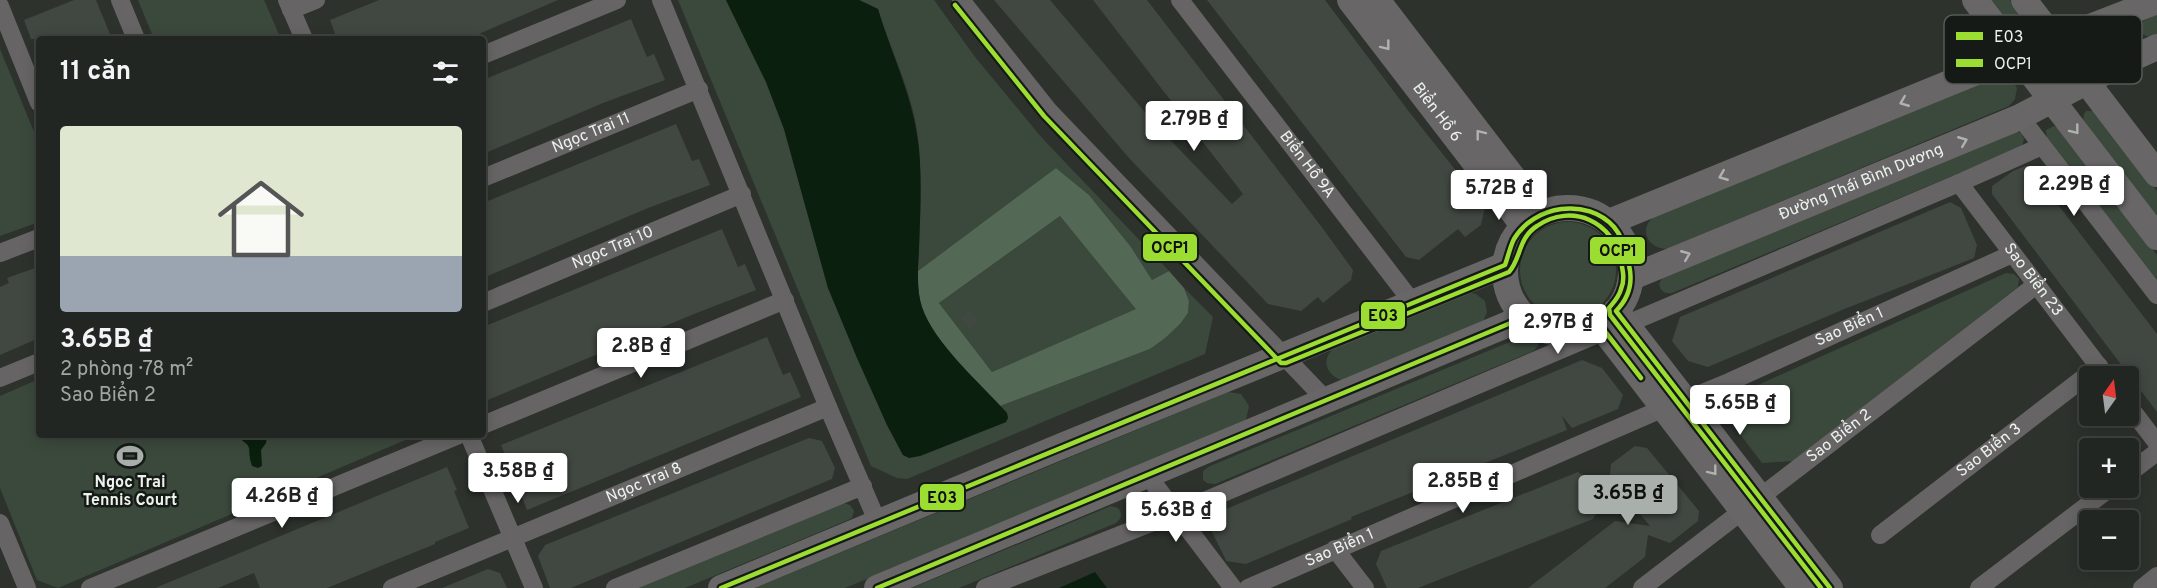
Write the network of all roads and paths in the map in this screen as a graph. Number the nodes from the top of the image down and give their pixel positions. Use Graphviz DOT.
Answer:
graph roads {
  1 [pos="10,0"];
  2 [pos="120,0"];
  3 [pos="316,0"];
  4 [pos="617,0"];
  5 [pos="661,0"];
  6 [pos="961,0"];
  7 [pos="1180,0"];
  8 [pos="1350,0"];
  9 [pos="1377,0"];
  10 [pos="1976,0"];
  11 [pos="2024,0"];
  12 [pos="2157,1"];
  13 [pos="0,5"];
  14 [pos="289,5"];
  15 [pos="1987,15"];
  16 [pos="2036,15"];
  17 [pos="2120,15"];
  18 [pos="135,36"];
  19 [pos="303,36"];
  20 [pos="2157,47"];
  21 [pos="486,54"];
  22 [pos="2142,54"];
  23 [pos="1947,84"];
  24 [pos="2040,84"];
  25 [pos="2083,84"];
  26 [pos="2089,84"];
  27 [pos="699,89"];
  28 [pos="36,95"];
  29 [pos="2053,101"];
  30 [pos="2020,117"];
  31 [pos="2042,146"];
  32 [pos="2157,174"];
  33 [pos="486,177"];
  34 [pos="1959,183"];
  35 [pos="742,194"];
  36 [pos="1532,220"];
  37 [pos="1609,222"];
  38 [pos="2157,237"];
  39 [pos="36,239"];
  40 [pos="0,253"];
  41 [pos="2012,254"];
  42 [pos="1505,265"];
  43 [pos="1632,278"];
  44 [pos="2036,285"];
  45 [pos="2157,296"];
  46 [pos="784,300"];
  47 [pos="486,302"];
  48 [pos="1413,303"];
  49 [pos="1525,317"];
  50 [pos="1612,323"];
  51 [pos="1283,356"];
  52 [pos="36,363"];
  53 [pos="2098,366"];
  54 [pos="0,378"];
  55 [pos="2079,388"];
  56 [pos="1325,399"];
  57 [pos="1674,404"];
  58 [pos="828,407"];
  59 [pos="2139,419"];
  60 [pos="486,424"];
  61 [pos="452,438"];
  62 [pos="470,438"];
  63 [pos="2157,443"];
  64 [pos="2157,452"];
  65 [pos="2139,466"];
  66 [pos="1148,476"];
  67 [pos="863,486"];
  68 [pos="2097,498"];
  69 [pos="1751,504"];
  70 [pos="1176,513"];
  71 [pos="0,523"];
  72 [pos="878,523"];
  73 [pos="1880,535"];
  74 [pos="513,538"];
  75 [pos="1335,549"];
  76 [pos="2157,576"];
  77 [pos="27,588"];
  78 [pos="90,588"];
  79 [pos="392,588"];
  80 [pos="534,588"];
  81 [pos="615,588"];
  82 [pos="721,588"];
  83 [pos="877,588"];
  84 [pos="985,588"];
  85 [pos="1233,588"];
  86 [pos="1248,588"];
  87 [pos="1365,588"];
  88 [pos="1642,588"];
  89 [pos="1802,588"];
  90 [pos="1830,588"];
  91 [pos="1979,588"];
  92 [pos="2142,588"];
  1 -- 13 [label="street"];
  2 -- 18 [label="street"];
  3 -- 14 [label="street"];
  4 -- 21 [label="street"];
  5 -- 27 [label="street"];
  6 -- 51 [label="street"];
  7 -- 48 [label="street, Biển Hồ 9A"];
  8 -- 36 [label="main road, Biển Hồ 6, one-way"];
  36 -- 9 [label="main road, Biển Hồ 6, one-way"];
  10 -- 15 [label="main road"];
  11 -- 16 [label="main road"];
  12 -- 17 [label="main road"];
  13 -- 28 [label="street"];
  14 -- 19 [label="street"];
  20 -- 22 [label="main road, Đường Thái Bình Dương"];
  23 -- 37 [label="main road, one-way"];
  24 -- 29 [label="main road"];
  25 -- 29 [label="main road, Đường Thái Bình Dương"];
  26 -- 32 [label="main road"];
  27 -- 33 [label="street, Ngọc Trai 11"];
  27 -- 35 [label="street"];
  29 -- 30 [label="main road, Đường Thái Bình Dương"];
  29 -- 38 [label="main road, one-way"];
  30 -- 31 [label="street"];
  43 -- 30 [label="main road, Đường Thái Bình Dương, one-way"];
  31 -- 34 [label="street"];
  31 -- 45 [label="street"];
  34 -- 41 [label="street, Sao Biển 23"];
  34 -- 50 [label="street"];
  35 -- 46 [label="street"];
  35 -- 47 [label="street, Ngọc Trai 10"];
  36 -- 37 [label="main road"];
  36 -- 42 [label="main road"];
  37 -- 43 [label="main road"];
  39 -- 40 [label="street"];
  41 -- 44 [label="street, Sao Biển 23"];
  41 -- 57 [label="street, Sao Biển 1"];
  42 -- 48 [label="main road"];
  42 -- 49 [label="main road"];
  43 -- 50 [label="main road"];
  44 -- 53 [label="street, Sao Biển 23"];
  44 -- 69 [label="street, Sao Biển 2"];
  46 -- 58 [label="street"];
  46 -- 60 [label="street"];
  48 -- 51 [label="main road"];
  49 -- 50 [label="main road"];
  49 -- 56 [label="main road"];
  50 -- 57 [label="main road"];
  50 -- 70 [label="street"];
  51 -- 56 [label="street"];
  51 -- 72 [label="main road"];
  52 -- 54 [label="street"];
  55 -- 73 [label="street, Sao Biển 3"];
  56 -- 66 [label="main road"];
  57 -- 69 [label="main road"];
  57 -- 75 [label="street, Sao Biển 1"];
  58 -- 67 [label="street"];
  58 -- 74 [label="street, Ngọc Trai 8"];
  59 -- 63 [label="street"];
  61 -- 78 [label="street"];
  62 -- 74 [label="street"];
  64 -- 65 [label="street"];
  66 -- 70 [label="street"];
  66 -- 83 [label="main road"];
  67 -- 72 [label="street"];
  67 -- 81 [label="street"];
  68 -- 91 [label="street"];
  69 -- 88 [label="street, Sao Biển 2"];
  69 -- 89 [label="main road"];
  69 -- 90 [label="main road"];
  70 -- 84 [label="street"];
  70 -- 85 [label="street"];
  71 -- 77 [label="street"];
  72 -- 82 [label="main road"];
  74 -- 79 [label="street, Ngọc Trai 8"];
  74 -- 80 [label="street"];
  75 -- 86 [label="street, Sao Biển 1"];
  75 -- 87 [label="street"];
  76 -- 92 [label="street"];
}
